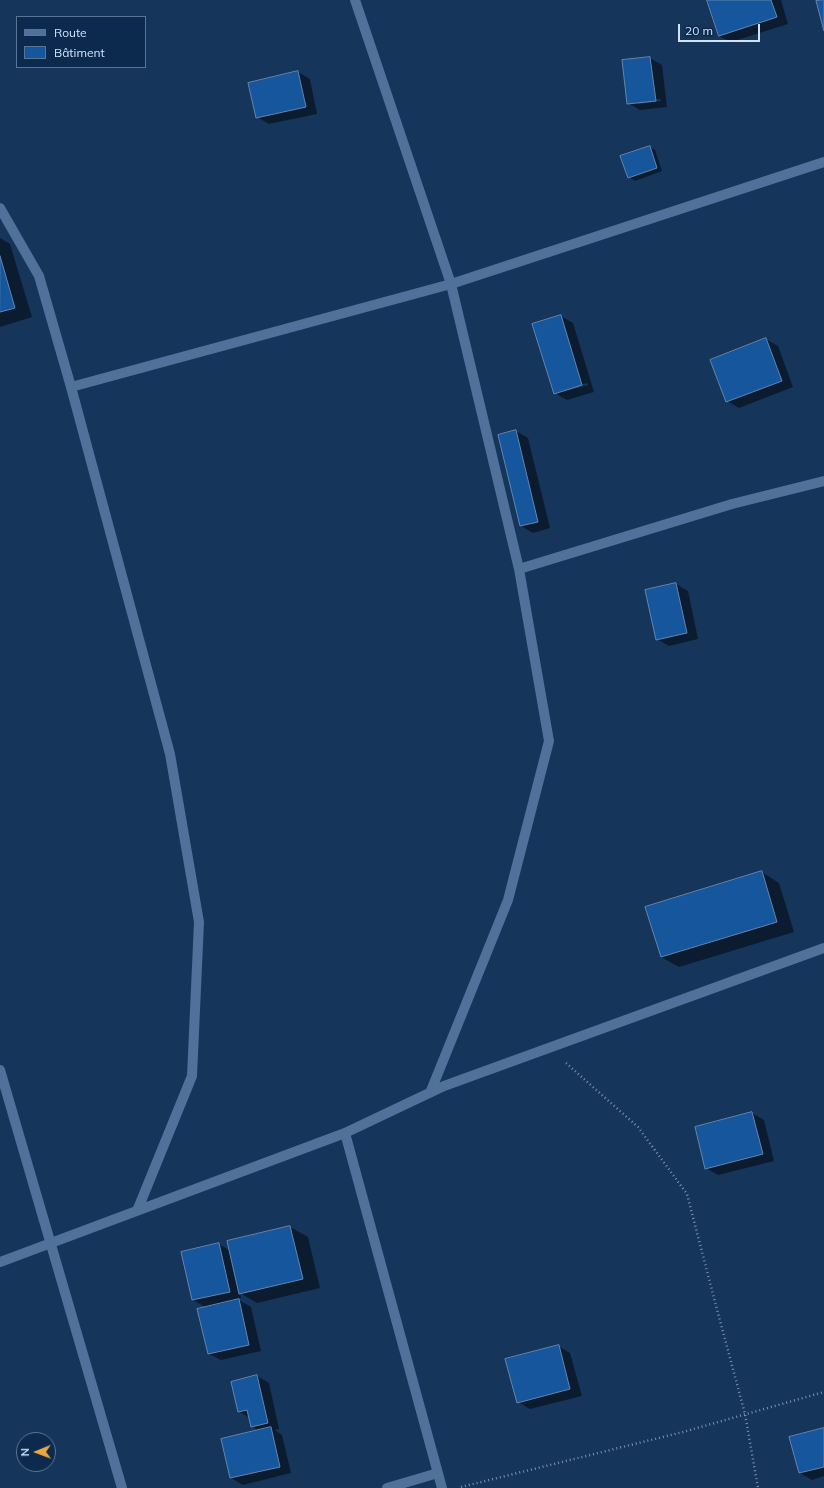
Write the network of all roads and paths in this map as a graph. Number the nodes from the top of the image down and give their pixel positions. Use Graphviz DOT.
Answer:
graph roads {
  1 [pos="355,0"];
  2 [pos="824,162"];
  3 [pos="0,208"];
  4 [pos="451,284"];
  5 [pos="71,387"];
  6 [pos="824,481"];
  7 [pos="519,569"];
  8 [pos="824,948"];
  9 [pos="549,1048"];
  10 [pos="0,1070"];
  11 [pos="430,1093"];
  12 [pos="346,1133"];
  13 [pos="136,1211"];
  14 [pos="50,1244"];
  15 [pos="0,1262"];
  16 [pos="824,1392"];
  17 [pos="745,1414"];
  18 [pos="438,1474"];
  19 [pos="122,1488"];
  20 [pos="387,1488"];
  21 [pos="442,1488"];
  22 [pos="456,1488"];
  23 [pos="758,1488"];
  1 -- 4 [label="street"];
  2 -- 4 [label="street"];
  3 -- 5 [label="street"];
  4 -- 5 [label="street"];
  4 -- 7 [label="street"];
  5 -- 13 [label="street"];
  6 -- 7 [label="street"];
  7 -- 11 [label="street"];
  8 -- 9 [label="street"];
  9 -- 11 [label="street"];
  9 -- 17 [label="path"];
  10 -- 14 [label="street"];
  11 -- 12 [label="street"];
  12 -- 13 [label="street"];
  12 -- 18 [label="street"];
  13 -- 14 [label="street"];
  14 -- 15 [label="street"];
  14 -- 19 [label="street"];
  16 -- 17 [label="path"];
  17 -- 22 [label="path"];
  17 -- 23 [label="path"];
  18 -- 20 [label="street"];
  18 -- 21 [label="street"];
}
